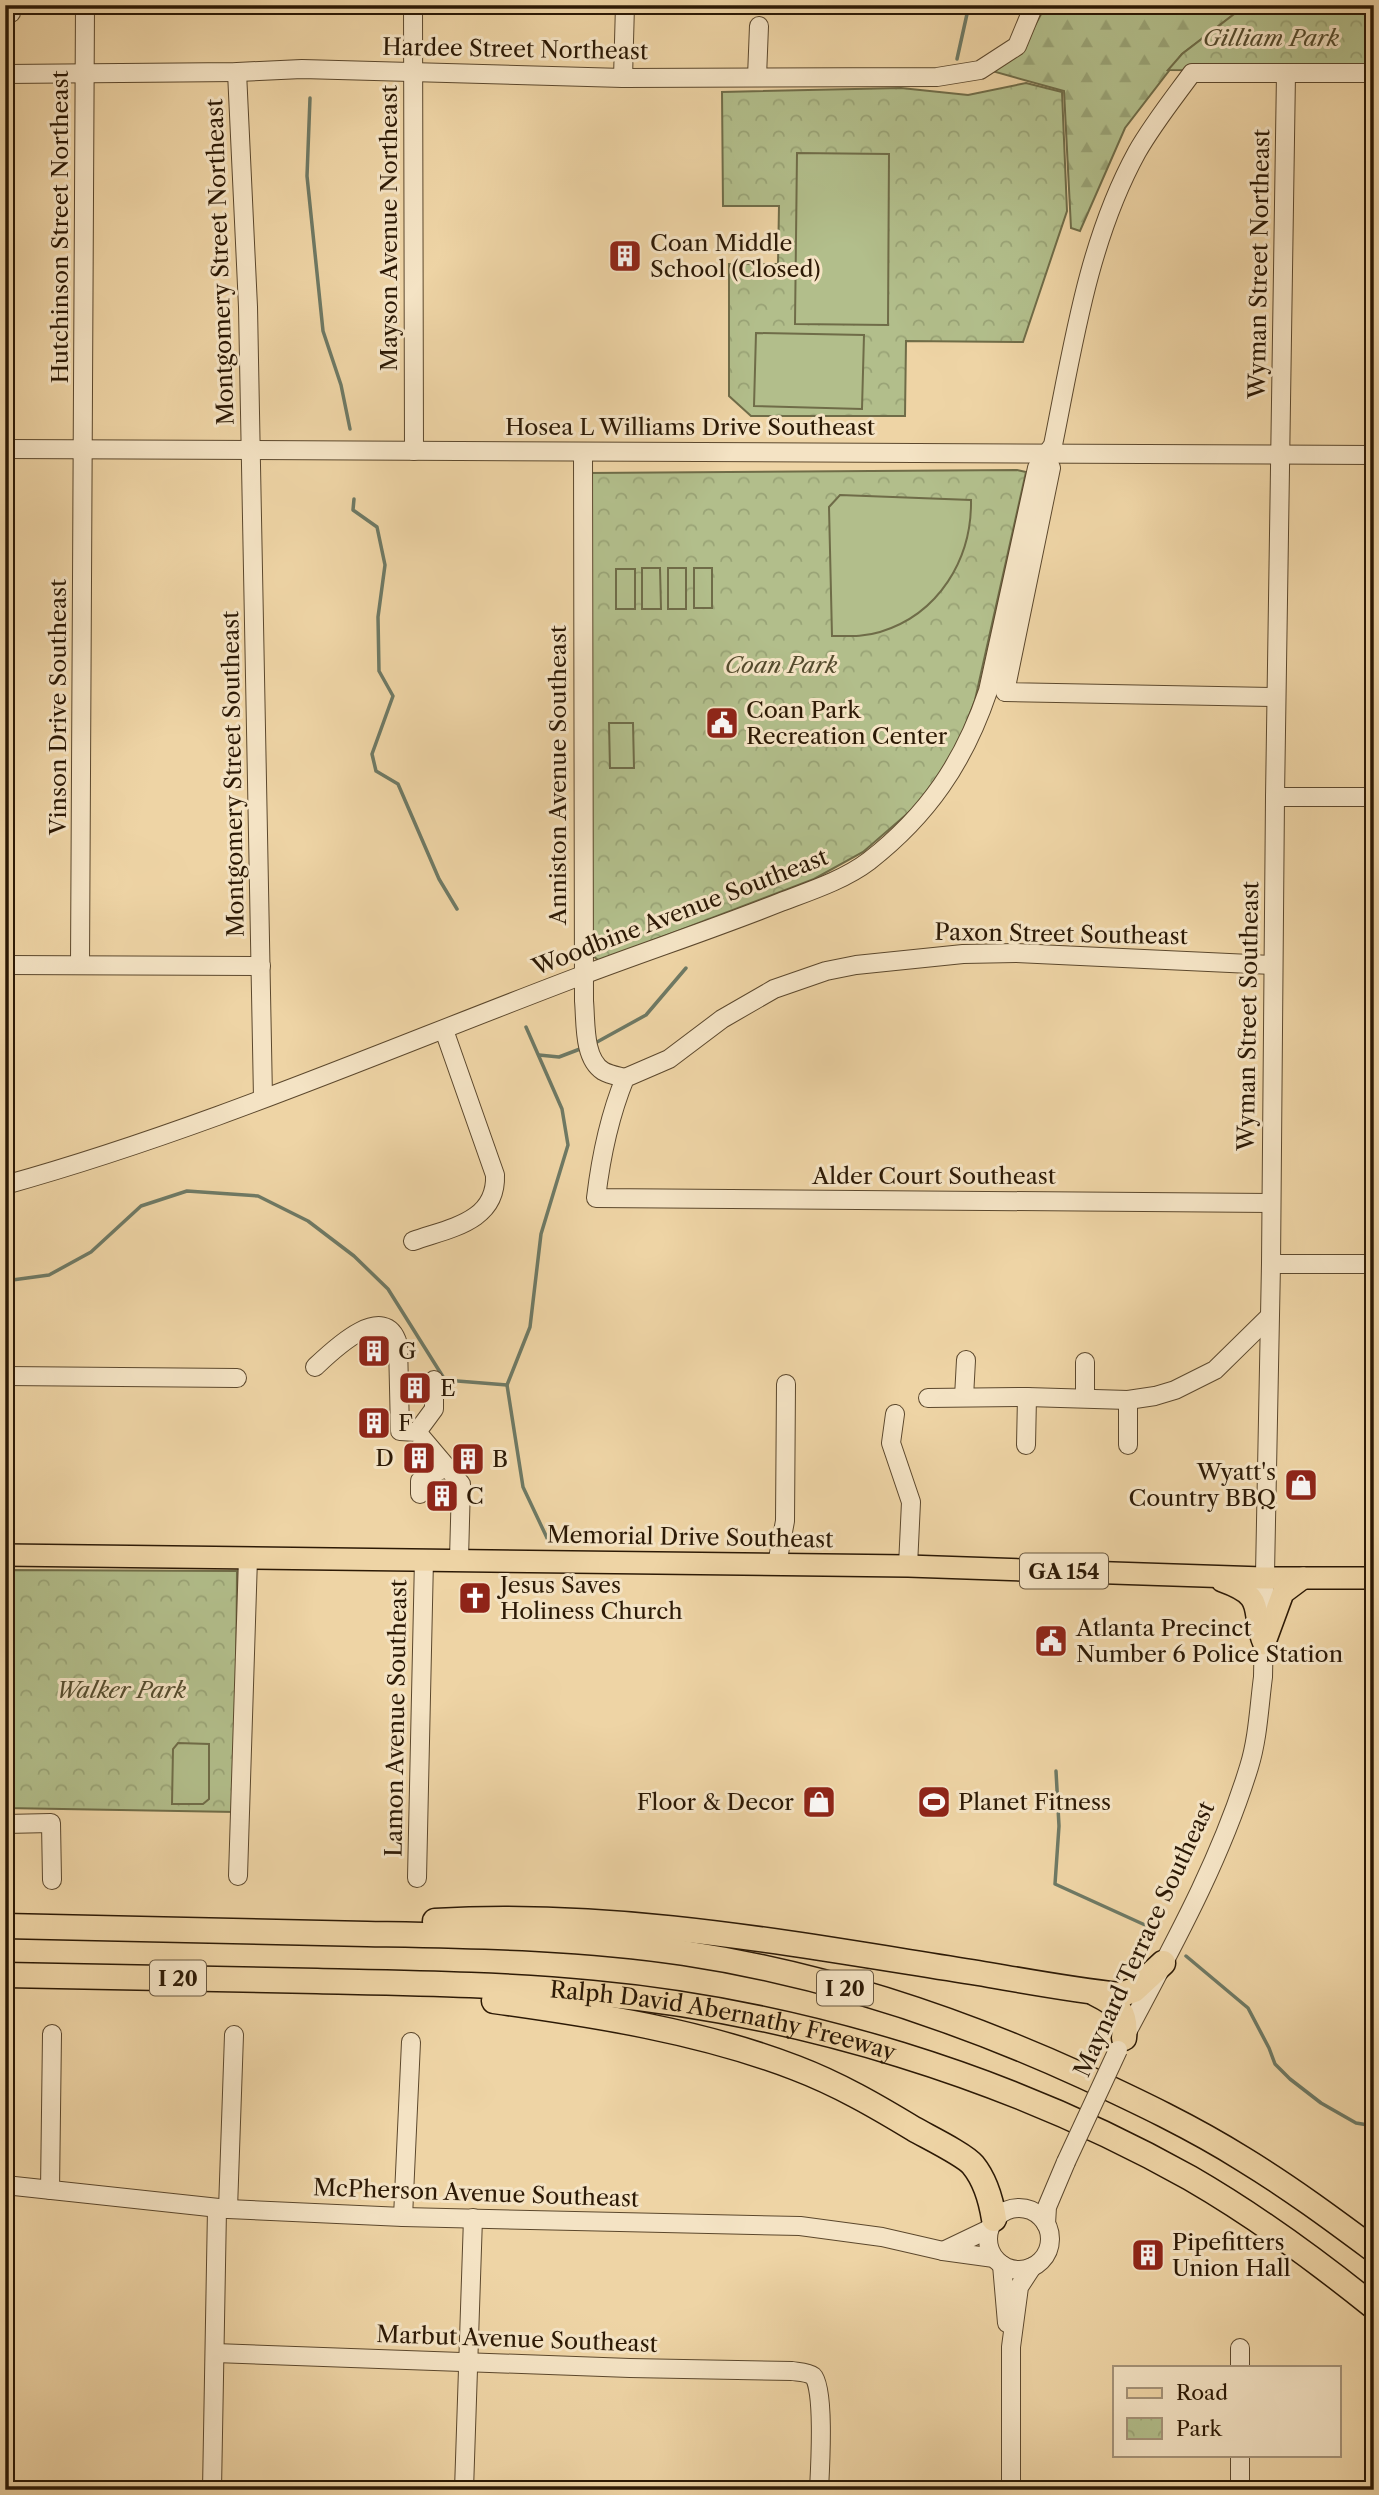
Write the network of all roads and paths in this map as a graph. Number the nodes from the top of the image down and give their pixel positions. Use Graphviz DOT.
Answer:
graph roads {
  1 [pos="85,5"];
  2 [pos="413,5"];
  3 [pos="625,5"];
  4 [pos="1034,5"];
  5 [pos="759,26"];
  6 [pos="414,71"];
  7 [pos="237,72"];
  8 [pos="85,73"];
  9 [pos="1374,73"];
  10 [pos="5,74"];
  11 [pos="1286,74"];
  12 [pos="757,77"];
  13 [pos="623,78"];
  14 [pos="5,449"];
  15 [pos="84,449"];
  16 [pos="251,450"];
  17 [pos="414,451"];
  18 [pos="583,452"];
  19 [pos="1045,454"];
  20 [pos="1281,455"];
  21 [pos="1374,455"];
  22 [pos="1276,697"];
  23 [pos="1275,797"];
  24 [pos="1374,797"];
  25 [pos="5,965"];
  26 [pos="80,965"];
  27 [pos="1273,965"];
  28 [pos="261,966"];
  29 [pos="583,975"];
  30 [pos="444,1030"];
  31 [pos="625,1078"];
  32 [pos="263,1098"];
  33 [pos="5,1185"];
  34 [pos="1270,1203"];
  35 [pos="413,1241"];
  36 [pos="1272,1264"];
  37 [pos="1374,1264"];
  38 [pos="1269,1317"];
  39 [pos="966,1360"];
  40 [pos="1084,1362"];
  41 [pos="315,1367"];
  42 [pos="5,1376"];
  43 [pos="237,1378"];
  44 [pos="434,1380"];
  45 [pos="786,1384"];
  46 [pos="964,1397"];
  47 [pos="1027,1397"];
  48 [pos="928,1398"];
  49 [pos="1085,1398"];
  50 [pos="1128,1399"];
  51 [pos="895,1415"];
  52 [pos="417,1432"];
  53 [pos="1026,1445"];
  54 [pos="1128,1445"];
  55 [pos="446,1467"];
  56 [pos="420,1494"];
  57 [pos="5,1555"];
  58 [pos="248,1558"];
  59 [pos="424,1559"];
  60 [pos="459,1559"];
  61 [pos="777,1564"];
  62 [pos="908,1566"];
  63 [pos="1207,1576"];
  64 [pos="1264,1578"];
  65 [pos="1303,1578"];
  66 [pos="1374,1578"];
  67 [pos="1264,1644"];
  68 [pos="5,1824"];
  69 [pos="238,1875"];
  70 [pos="417,1878"];
  71 [pos="52,1880"];
  72 [pos="5,1926"];
  73 [pos="255,1931"];
  74 [pos="1163,1963"];
  75 [pos="5,1975"];
  76 [pos="351,1982"];
  77 [pos="1087,1991"];
  78 [pos="52,2034"];
  79 [pos="233,2035"];
  80 [pos="411,2042"];
  81 [pos="1121,2044"];
  82 [pos="5,2185"];
  83 [pos="1054,2189"];
  84 [pos="50,2190"];
  85 [pos="1022,2207"];
  86 [pos="223,2209"];
  87 [pos="403,2217"];
  88 [pos="473,2218"];
  89 [pos="992,2224"];
  90 [pos="1046,2224"];
  91 [pos="1374,2250"];
  92 [pos="943,2251"];
  93 [pos="998,2262"];
  94 [pos="1032,2267"];
  95 [pos="1374,2307"];
  96 [pos="1011,2347"];
  97 [pos="1240,2348"];
  98 [pos="215,2353"];
  99 [pos="466,2363"];
  100 [pos="1240,2366"];
  101 [pos="1240,2456"];
  102 [pos="212,2490"];
  103 [pos="464,2490"];
  104 [pos="819,2490"];
  105 [pos="1011,2490"];
  106 [pos="1240,2490"];
  1 -- 8 [label="street, Hutchinson Street Northeast"];
  2 -- 6 [label="street, Mayson Avenue Northeast"];
  3 -- 13 [label="street"];
  4 -- 12 [label="street, Hardee Street Northeast"];
  5 -- 12 [label="street"];
  6 -- 7 [label="street, Hardee Street Northeast"];
  6 -- 13 [label="street, Hardee Street Northeast"];
  6 -- 17 [label="street, Mayson Avenue Northeast"];
  7 -- 8 [label="street, Hardee Street Northeast"];
  7 -- 16 [label="street, Montgomery Street Northeast"];
  8 -- 10 [label="street, Hardee Street Northeast"];
  8 -- 15 [label="street, Hutchinson Street Northeast"];
  9 -- 11 [label="street"];
  11 -- 19 [label="street, Woodbine Avenue Southeast"];
  11 -- 20 [label="street, Wyman Street Northeast"];
  12 -- 13 [label="street, Hardee Street Northeast"];
  14 -- 15 [label="street, Hosea L Williams Drive Southeast"];
  15 -- 16 [label="street, Hosea L Williams Drive Southeast"];
  15 -- 26 [label="street, Vinson Drive Southeast"];
  16 -- 17 [label="street, Hosea L Williams Drive Southeast"];
  16 -- 28 [label="street, Montgomery Street Southeast"];
  17 -- 18 [label="street, Hosea L Williams Drive Southeast"];
  18 -- 19 [label="street, Hosea L Williams Drive Southeast"];
  18 -- 29 [label="street, Anniston Avenue Southeast"];
  19 -- 20 [label="street, Hosea L Williams Drive Southeast"];
  19 -- 22 [label="street"];
  19 -- 29 [label="street, Woodbine Avenue Southeast"];
  20 -- 21 [label="street, Hosea L Williams Drive Southeast"];
  20 -- 22 [label="street, Wyman Street Southeast"];
  22 -- 23 [label="street, Wyman Street Southeast"];
  23 -- 24 [label="street"];
  23 -- 27 [label="street, Wyman Street Southeast"];
  25 -- 26 [label="street"];
  26 -- 28 [label="street"];
  27 -- 31 [label="street, Paxon Street Southeast"];
  27 -- 34 [label="street, Wyman Street Southeast"];
  28 -- 32 [label="street, Montgomery Street Southeast"];
  29 -- 30 [label="street, Woodbine Avenue Southeast"];
  29 -- 31 [label="street, Anniston Avenue Southeast"];
  30 -- 32 [label="street, Woodbine Avenue Southeast"];
  30 -- 35 [label="street"];
  31 -- 34 [label="street, Alder Court Southeast"];
  32 -- 33 [label="street, Woodbine Avenue Southeast"];
  34 -- 36 [label="street, Wyman Street Southeast"];
  36 -- 37 [label="street"];
  36 -- 38 [label="street, Wyman Street Southeast"];
  38 -- 50 [label="street"];
  38 -- 64 [label="street, Wyman Street Southeast"];
  39 -- 46 [label="street"];
  40 -- 49 [label="street"];
  41 -- 52 [label="street"];
  42 -- 43 [label="street"];
  44 -- 52 [label="street"];
  45 -- 61 [label="street"];
  46 -- 47 [label="street"];
  46 -- 48 [label="street"];
  47 -- 49 [label="street"];
  47 -- 53 [label="street"];
  49 -- 50 [label="street"];
  50 -- 54 [label="street"];
  51 -- 62 [label="street"];
  52 -- 55 [label="street"];
  55 -- 56 [label="street"];
  55 -- 60 [label="street"];
  57 -- 58 [label="main road, Memorial Drive Southeast / GA 154"];
  58 -- 59 [label="main road, Memorial Drive Southeast / GA 154"];
  58 -- 69 [label="street"];
  59 -- 60 [label="main road, Memorial Drive Southeast / GA 154"];
  59 -- 70 [label="street, Lamon Avenue Southeast"];
  60 -- 61 [label="main road, Memorial Drive Southeast / GA 154"];
  61 -- 62 [label="main road, Memorial Drive Southeast / GA 154"];
  62 -- 63 [label="main road, Memorial Drive Southeast / GA 154"];
  63 -- 64 [label="main road, Memorial Drive Southeast / GA 154"];
  63 -- 67 [label="main road"];
  64 -- 65 [label="main road, Memorial Drive Southeast / GA 154"];
  64 -- 67 [label="street, Maynard Terrace Southeast"];
  65 -- 66 [label="main road, Memorial Drive Southeast / GA 154"];
  65 -- 67 [label="main road"];
  67 -- 74 [label="street, Maynard Terrace Southeast"];
  68 -- 71 [label="street"];
  72 -- 73 [label="highway, I 20"];
  73 -- 77 [label="highway"];
  73 -- 91 [label="highway, I 20"];
  74 -- 77 [label="highway"];
  74 -- 81 [label="street, Maynard Terrace Southeast"];
  75 -- 76 [label="highway, Ralph David Abernathy Freeway / I 20"];
  76 -- 89 [label="highway"];
  76 -- 95 [label="highway, Ralph David Abernathy Freeway / I 20"];
  77 -- 81 [label="highway"];
  78 -- 84 [label="street"];
  79 -- 86 [label="street"];
  80 -- 87 [label="street"];
  81 -- 83 [label="street, Maynard Terrace Southeast, bridge"];
  82 -- 84 [label="street, McPherson Avenue Southeast"];
  83 -- 85 [label="street"];
  83 -- 90 [label="street, Maynard Terrace Southeast"];
  84 -- 86 [label="street, McPherson Avenue Southeast"];
  85 -- 89 [label="street"];
  85 -- 90 [label="street"];
  86 -- 87 [label="street, McPherson Avenue Southeast"];
  86 -- 98 [label="street"];
  87 -- 88 [label="street, McPherson Avenue Southeast"];
  88 -- 92 [label="street, McPherson Avenue Southeast"];
  88 -- 99 [label="street"];
  89 -- 92 [label="street"];
  89 -- 93 [label="street"];
  90 -- 94 [label="street"];
  92 -- 93 [label="street, McPherson Avenue Southeast"];
  93 -- 94 [label="street"];
  93 -- 96 [label="street"];
  94 -- 96 [label="street"];
  96 -- 105 [label="street"];
  97 -- 100 [label="street"];
  98 -- 99 [label="street, Marbut Avenue Southeast"];
  98 -- 102 [label="street"];
  99 -- 103 [label="street"];
  99 -- 104 [label="street, Marbut Avenue Southeast"];
  101 -- 106 [label="street"];
}
